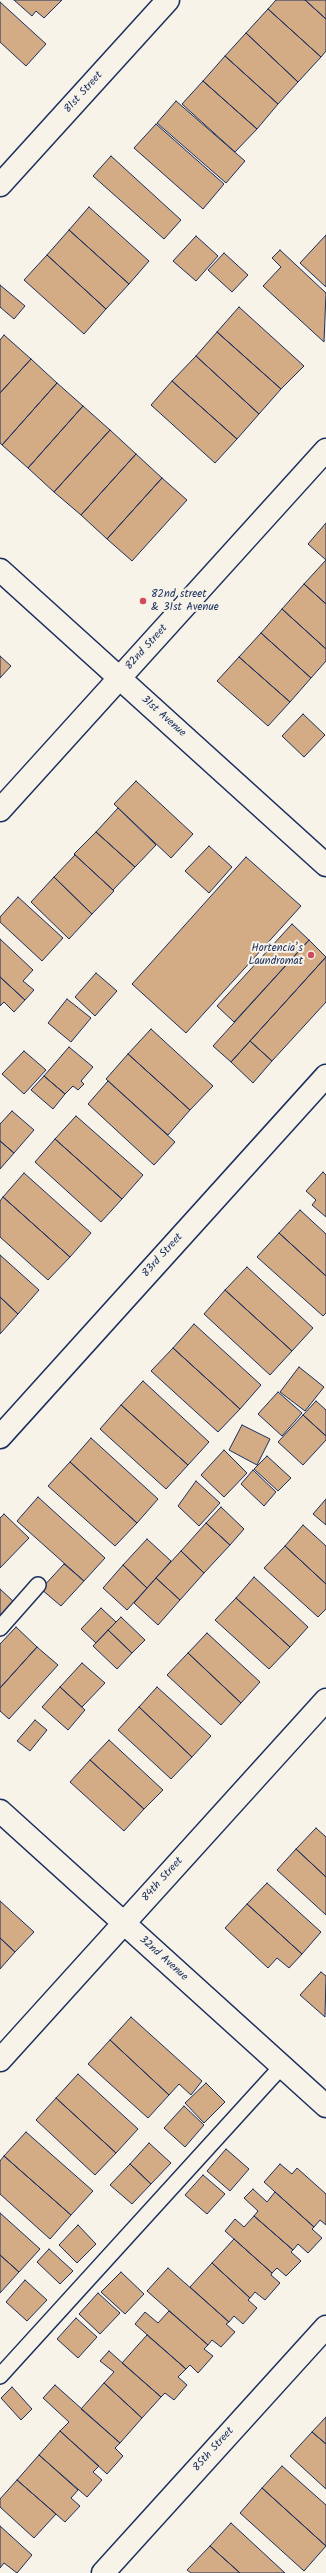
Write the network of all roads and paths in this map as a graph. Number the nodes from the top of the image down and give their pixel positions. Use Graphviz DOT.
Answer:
graph roads {
  1 [pos="168,0"];
  2 [pos="0,186"];
  3 [pos="326,450"];
  4 [pos="0,570"];
  5 [pos="120,678"];
  6 [pos="0,810"];
  7 [pos="326,865"];
  8 [pos="326,1076"];
  9 [pos="0,1437"];
  10 [pos="38,1586"];
  11 [pos="0,1628"];
  12 [pos="326,1700"];
  13 [pos="0,1811"];
  14 [pos="124,1923"];
  15 [pos="0,2060"];
  16 [pos="282,2066"];
  17 [pos="326,2106"];
  18 [pos="326,2327"];
  19 [pos="0,2376"];
  20 [pos="103,2573"];
  1 -- 2 [label="street, 81st Street"];
  3 -- 5 [label="street, 82nd Street"];
  4 -- 5 [label="street, 31st Avenue"];
  5 -- 6 [label="street, 82nd Street"];
  5 -- 7 [label="street, 31st Avenue"];
  8 -- 9 [label="street, 83rd Street"];
  10 -- 11 [label="lane"];
  12 -- 14 [label="street, 84th Street"];
  13 -- 14 [label="street, 32nd Avenue"];
  14 -- 15 [label="street, 84th Street"];
  14 -- 16 [label="street, 32nd Avenue"];
  16 -- 17 [label="street, 32nd Avenue"];
  16 -- 19 [label="lane"];
  18 -- 20 [label="street, 85th Street"];
}
